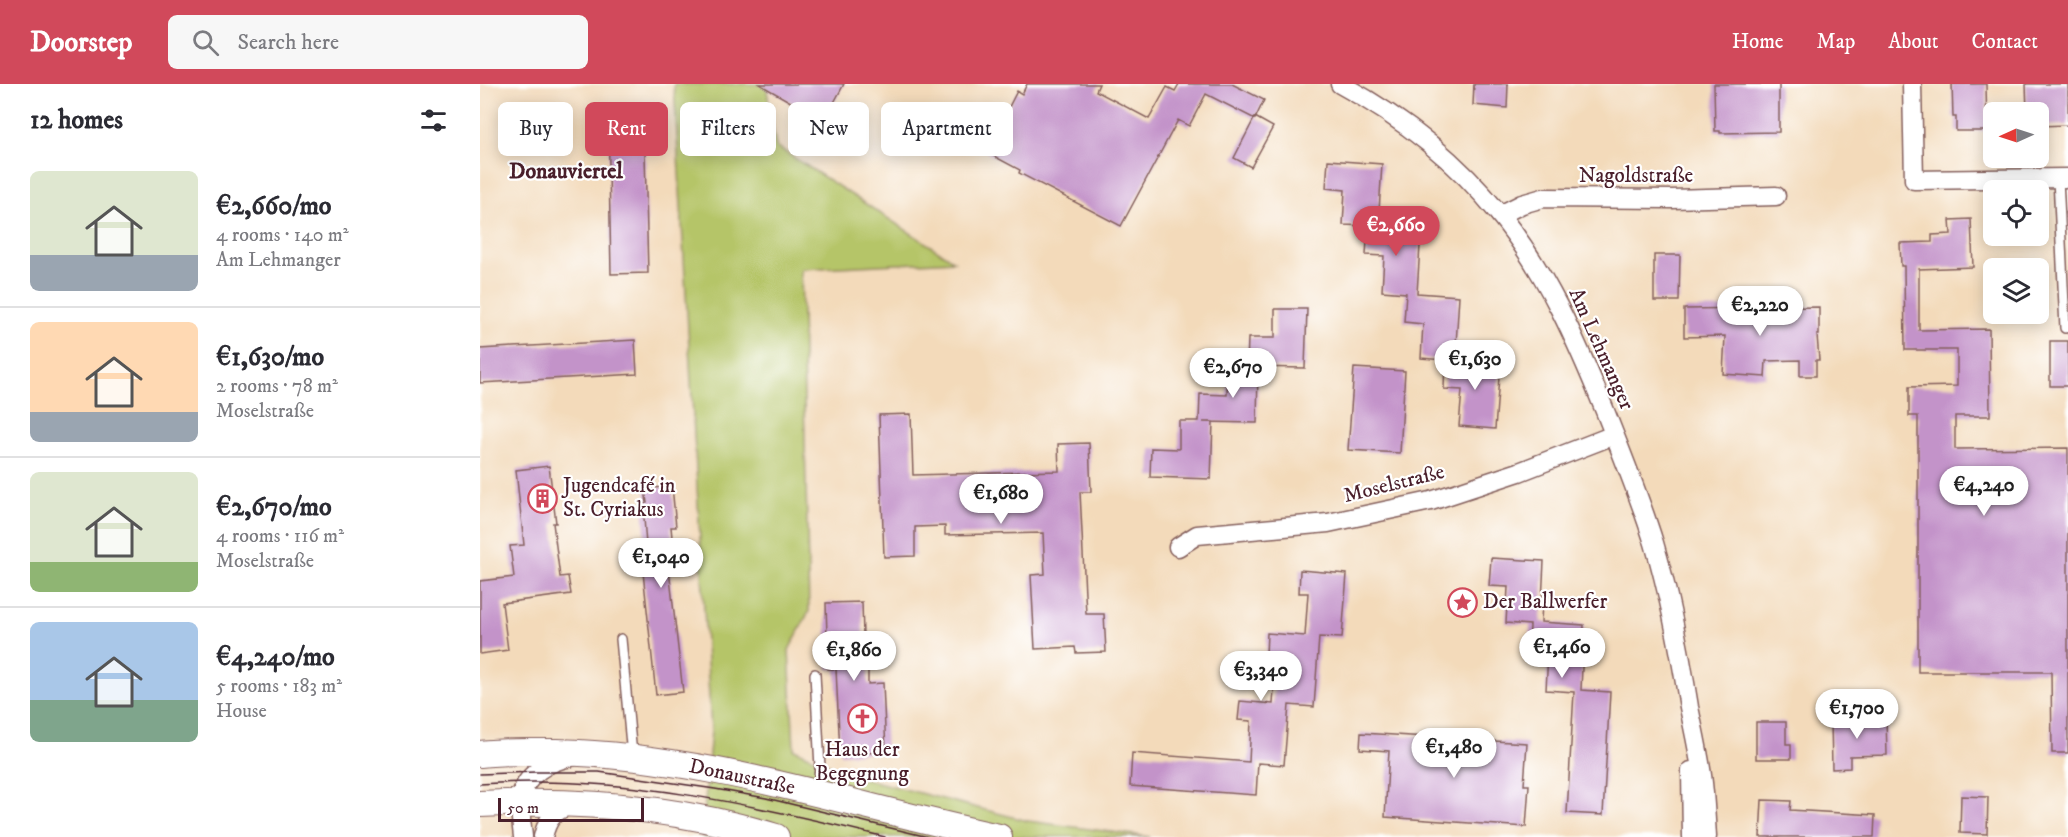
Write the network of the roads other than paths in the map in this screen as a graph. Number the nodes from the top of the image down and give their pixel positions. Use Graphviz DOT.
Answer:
graph roads {
  1 [pos="1340,84"];
  2 [pos="1912,84"];
  3 [pos="2063,178"];
  4 [pos="1776,196"];
  5 [pos="1500,215"];
  6 [pos="2065,328"];
  7 [pos="1614,435"];
  8 [pos="1178,548"];
  9 [pos="621,639"];
  10 [pos="815,674"];
  11 [pos="1690,712"];
  12 [pos="480,754"];
  13 [pos="600,754"];
  14 [pos="632,757"];
  15 [pos="817,793"];
  16 [pos="520,802"];
  17 [pos="581,802"];
  18 [pos="480,804"];
  19 [pos="523,837"];
  20 [pos="543,837"];
  21 [pos="776,837"];
  22 [pos="999,837"];
  23 [pos="1692,837"];
  24 [pos="1707,837"];
  1 -- 5 [label="street, Am Lehmanger"];
  2 -- 3 [label="street"];
  3 -- 6 [label="lane"];
  4 -- 5 [label="street, Nagoldstraße"];
  5 -- 7 [label="street, Am Lehmanger"];
  7 -- 8 [label="street, Moselstraße"];
  7 -- 11 [label="street, Am Lehmanger"];
  9 -- 14 [label="lane"];
  10 -- 15 [label="lane"];
  11 -- 23 [label="street, Am Lehmanger"];
  11 -- 24 [label="street, Am Lehmanger"];
  12 -- 13 [label="main road, Donaustraße"];
  13 -- 14 [label="main road, Donaustraße"];
  13 -- 16 [label="street"];
  14 -- 15 [label="main road, Donaustraße"];
  15 -- 22 [label="main road, Donaustraße"];
  16 -- 17 [label="main road"];
  16 -- 18 [label="main road"];
  16 -- 19 [label="street"];
  17 -- 20 [label="street"];
  17 -- 21 [label="main road"];
}
